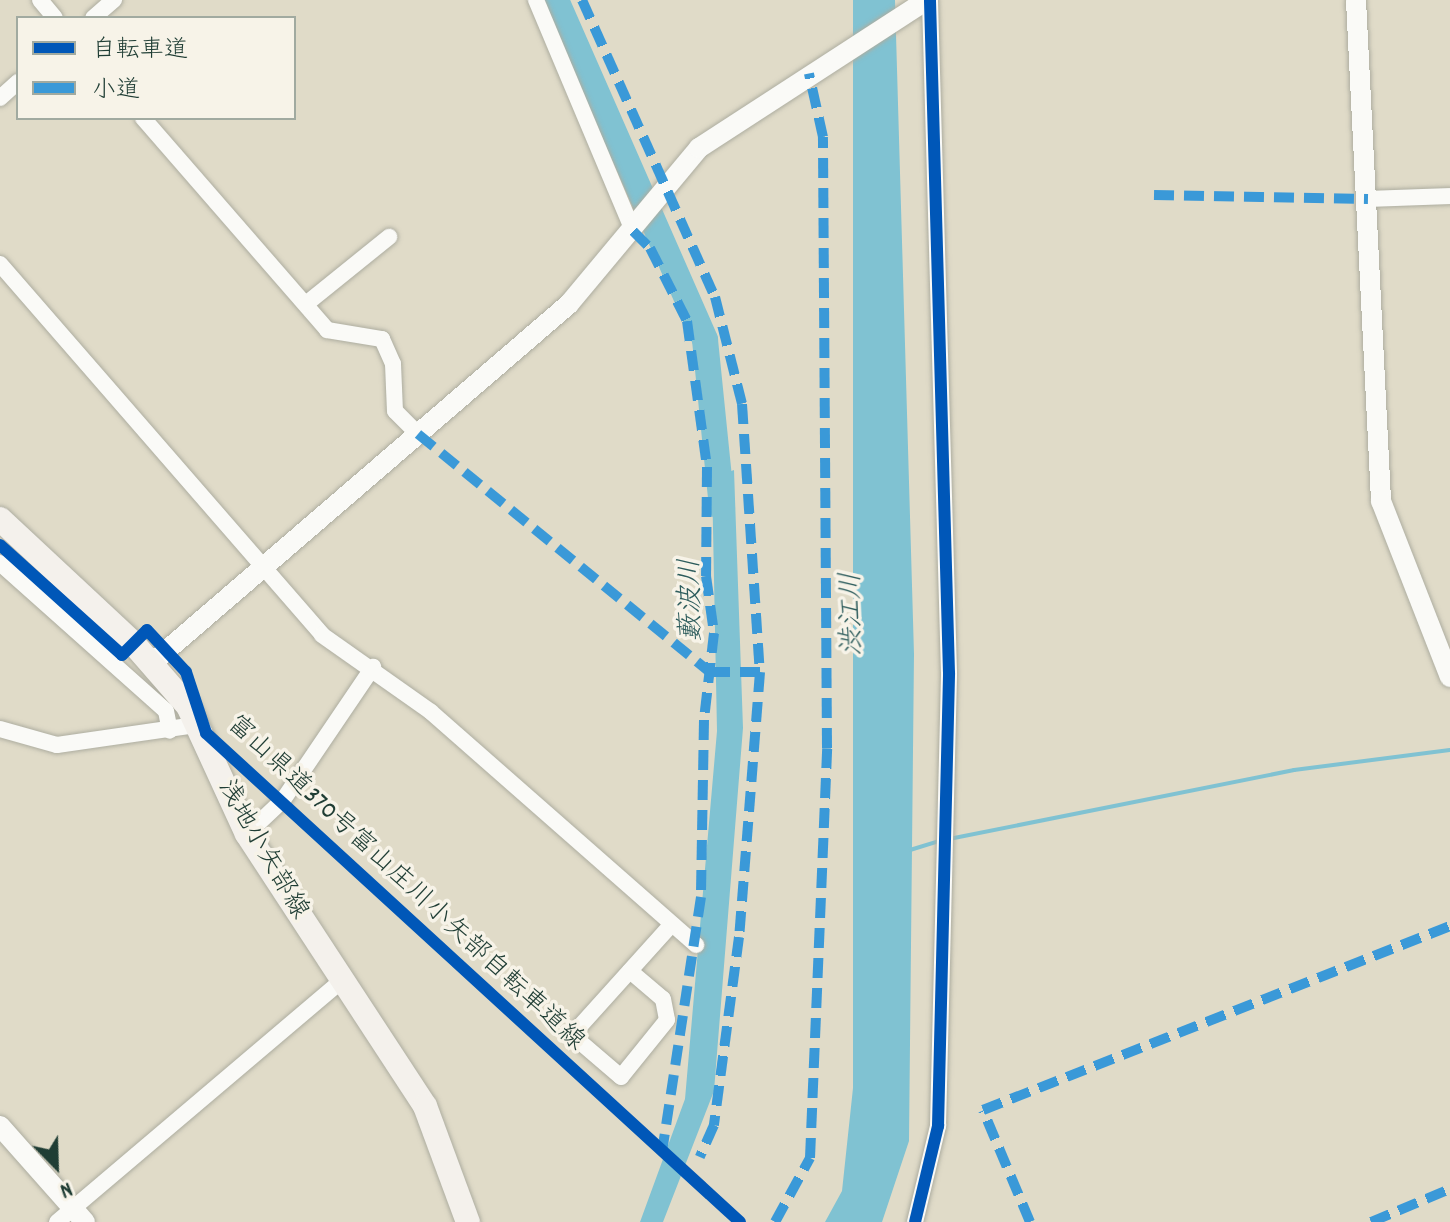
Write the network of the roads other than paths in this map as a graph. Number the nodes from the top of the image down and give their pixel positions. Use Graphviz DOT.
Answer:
graph roads {
  1 [pos="40,0"];
  2 [pos="114,0"];
  3 [pos="536,0"];
  4 [pos="1356,0"];
  5 [pos="927,1"];
  6 [pos="53,16"];
  7 [pos="95,16"];
  8 [pos="16,84"];
  9 [pos="0,98"];
  10 [pos="145,120"];
  11 [pos="1450,196"];
  12 [pos="1368,199"];
  13 [pos="636,226"];
  14 [pos="389,237"];
  15 [pos="0,264"];
  16 [pos="306,304"];
  17 [pos="418,434"];
  18 [pos="0,519"];
  19 [pos="0,563"];
  20 [pos="265,569"];
  21 [pos="152,663"];
  22 [pos="373,667"];
  23 [pos="1450,677"];
  24 [pos="196,725"];
  25 [pos="0,729"];
  26 [pos="170,731"];
  27 [pos="247,834"];
  28 [pos="672,924"];
  29 [pos="696,945"];
  30 [pos="630,971"];
  31 [pos="342,980"];
  32 [pos="0,1126"];
  33 [pos="71,1217"];
  34 [pos="468,1222"];
  35 [pos="915,1222"];
  1 -- 6 [label="street"];
  2 -- 7 [label="street"];
  3 -- 13 [label="street"];
  4 -- 12 [label="street"];
  5 -- 13 [label="street"];
  5 -- 35 [label="street"];
  8 -- 9 [label="street"];
  10 -- 16 [label="street"];
  11 -- 12 [label="street"];
  12 -- 23 [label="street"];
  13 -- 17 [label="street"];
  14 -- 16 [label="street"];
  15 -- 20 [label="street"];
  16 -- 17 [label="street"];
  17 -- 20 [label="street"];
  18 -- 21 [label="main road, 浅地小矢部線"];
  19 -- 26 [label="street"];
  20 -- 21 [label="street"];
  20 -- 22 [label="street"];
  21 -- 24 [label="main road, 浅地小矢部線"];
  22 -- 27 [label="street"];
  22 -- 28 [label="street"];
  24 -- 26 [label="street"];
  24 -- 27 [label="main road, 浅地小矢部線"];
  25 -- 26 [label="street"];
  27 -- 31 [label="main road, 浅地小矢部線"];
  28 -- 29 [label="street"];
  28 -- 30 [label="street"];
  30 -- 30 [label="street"];
  31 -- 33 [label="street"];
  31 -- 34 [label="main road, 浅地小矢部線"];
  32 -- 33 [label="street"];
}
